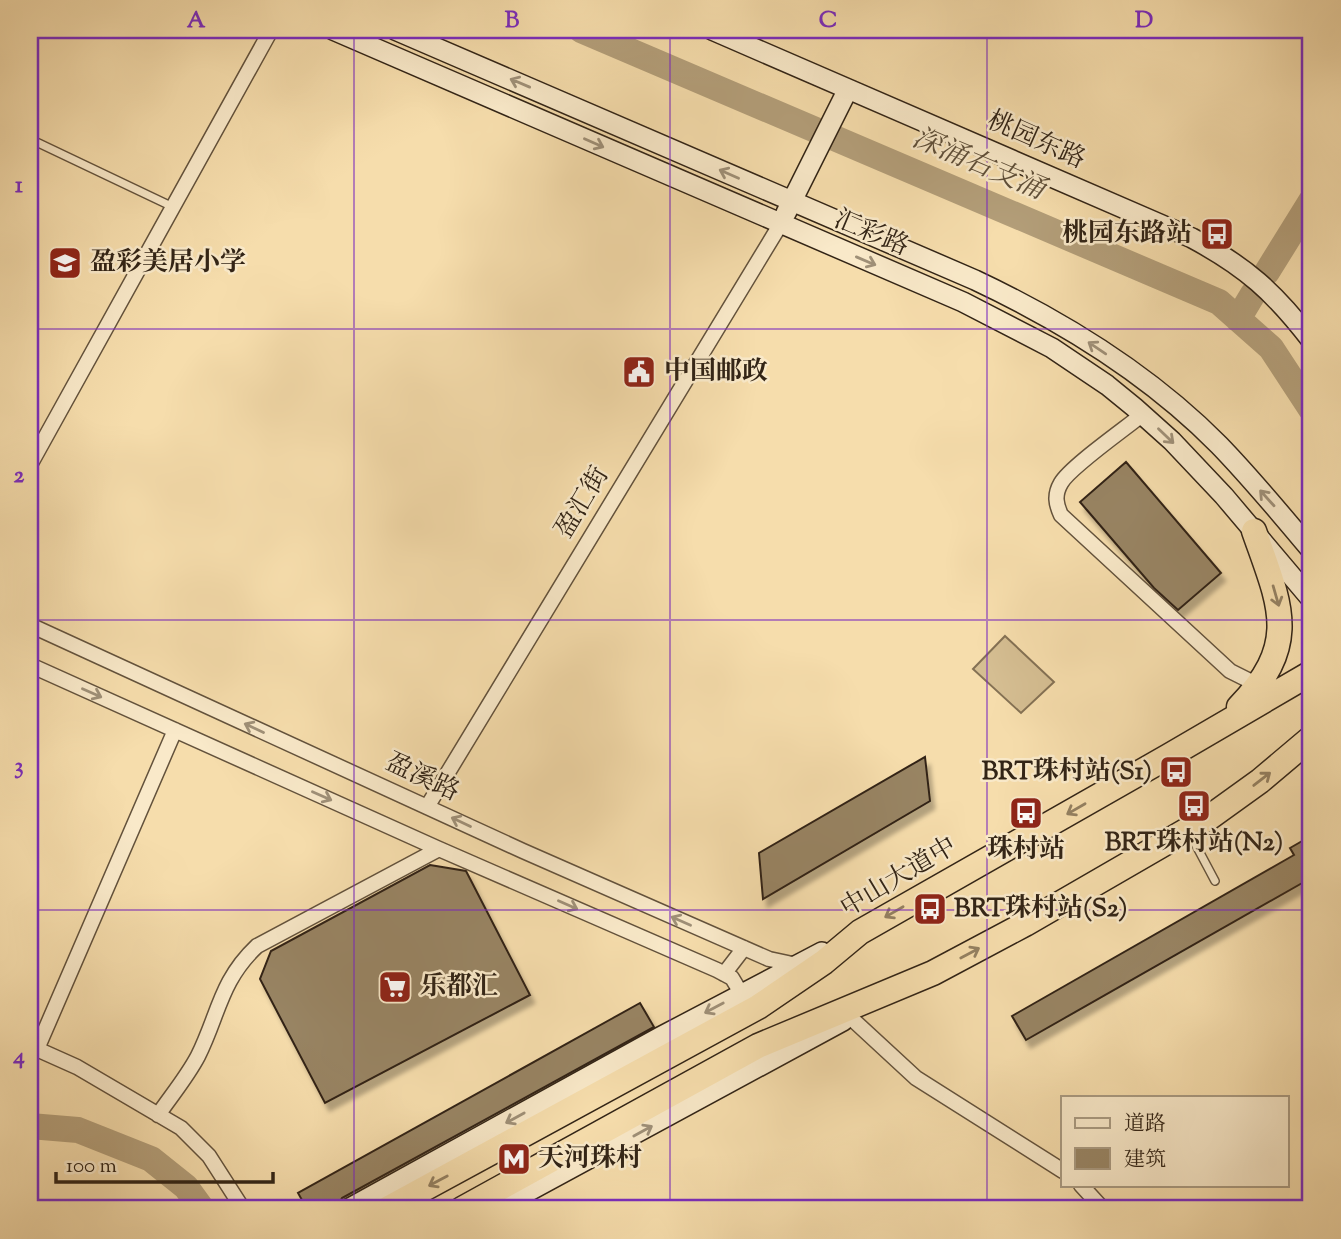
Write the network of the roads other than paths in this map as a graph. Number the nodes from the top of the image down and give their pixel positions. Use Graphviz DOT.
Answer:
graph roads {
  1 [pos="271,30"];
  2 [pos="333,30"];
  3 [pos="712,30"];
  4 [pos="402,33"];
  5 [pos="452,53"];
  6 [pos="400,58"];
  7 [pos="442,76"];
  8 [pos="848,89"];
  9 [pos="30,139"];
  10 [pos="792,201"];
  11 [pos="173,206"];
  12 [pos="845,223"];
  13 [pos="780,225"];
  14 [pos="834,247"];
  15 [pos="1311,340"];
  16 [pos="1143,414"];
  17 [pos="30,465"];
  18 [pos="1254,531"];
  19 [pos="1311,550"];
  20 [pos="1311,599"];
  21 [pos="30,625"];
  22 [pos="30,665"];
  23 [pos="1311,673"];
  24 [pos="1258,685"];
  25 [pos="1220,726"];
  26 [pos="175,730"];
  27 [pos="1306,746"];
  28 [pos="427,807"];
  29 [pos="1188,830"];
  30 [pos="439,849"];
  31 [pos="1214,881"];
  32 [pos="860,932"];
  33 [pos="744,948"];
  34 [pos="797,965"];
  35 [pos="723,974"];
  36 [pos="909,984"];
  37 [pos="741,993"];
  38 [pos="850,1017"];
  39 [pos="33,1048"];
  40 [pos="158,1115"];
  41 [pos="1061,1170"];
  42 [pos="1082,1186"];
  43 [pos="388,1198"];
  44 [pos="243,1209"];
  45 [pos="348,1209"];
  46 [pos="375,1209"];
  47 [pos="462,1209"];
  48 [pos="496,1209"];
  49 [pos="1103,1209"];
  1 -- 11 [label="street"];
  2 -- 6 [label="street, 汇彩路"];
  3 -- 8 [label="street, 桃园东路"];
  4 -- 5 [label="street, 汇彩路"];
  4 -- 6 [label="street"];
  5 -- 7 [label="street"];
  10 -- 5 [label="street, 汇彩路, one-way"];
  6 -- 7 [label="street, 汇彩路"];
  7 -- 13 [label="street, 汇彩路, one-way"];
  8 -- 10 [label="street"];
  8 -- 15 [label="street, 桃园东路"];
  9 -- 11 [label="lane"];
  10 -- 12 [label="street, 汇彩路"];
  10 -- 13 [label="street"];
  11 -- 17 [label="street"];
  12 -- 14 [label="street"];
  19 -- 12 [label="street, 汇彩路, one-way"];
  13 -- 14 [label="street, 汇彩路"];
  13 -- 28 [label="street, 盈汇街"];
  14 -- 16 [label="street, 汇彩路, one-way"];
  16 -- 18 [label="street, 汇彩路, one-way"];
  16 -- 24 [label="street"];
  18 -- 20 [label="street, 汇彩路"];
  18 -- 24 [label="highway, one-way"];
  28 -- 21 [label="street, 盈溪路, one-way"];
  22 -- 26 [label="street, one-way"];
  23 -- 25 [label="highway, 中山大道中"];
  24 -- 25 [label="highway"];
  25 -- 32 [label="highway, 中山大道中, one-way"];
  26 -- 30 [label="street, one-way"];
  26 -- 39 [label="street"];
  29 -- 27 [label="highway, one-way"];
  33 -- 28 [label="street, 盈溪路, one-way"];
  29 -- 31 [label="lane"];
  36 -- 29 [label="highway, one-way"];
  30 -- 35 [label="street, one-way"];
  30 -- 40 [label="street"];
  32 -- 34 [label="street"];
  32 -- 43 [label="highway, 中山大道中, one-way"];
  33 -- 34 [label="street, 盈溪路"];
  33 -- 35 [label="street"];
  34 -- 37 [label="street"];
  35 -- 37 [label="street"];
  36 -- 38 [label="street"];
  36 -- 47 [label="highway"];
  37 -- 43 [label="street, one-way"];
  38 -- 41 [label="street"];
  48 -- 38 [label="street, one-way"];
  39 -- 40 [label="street"];
  40 -- 44 [label="street"];
  42 -- 49 [label="street"];
  43 -- 45 [label="street"];
  43 -- 46 [label="street"];
}
